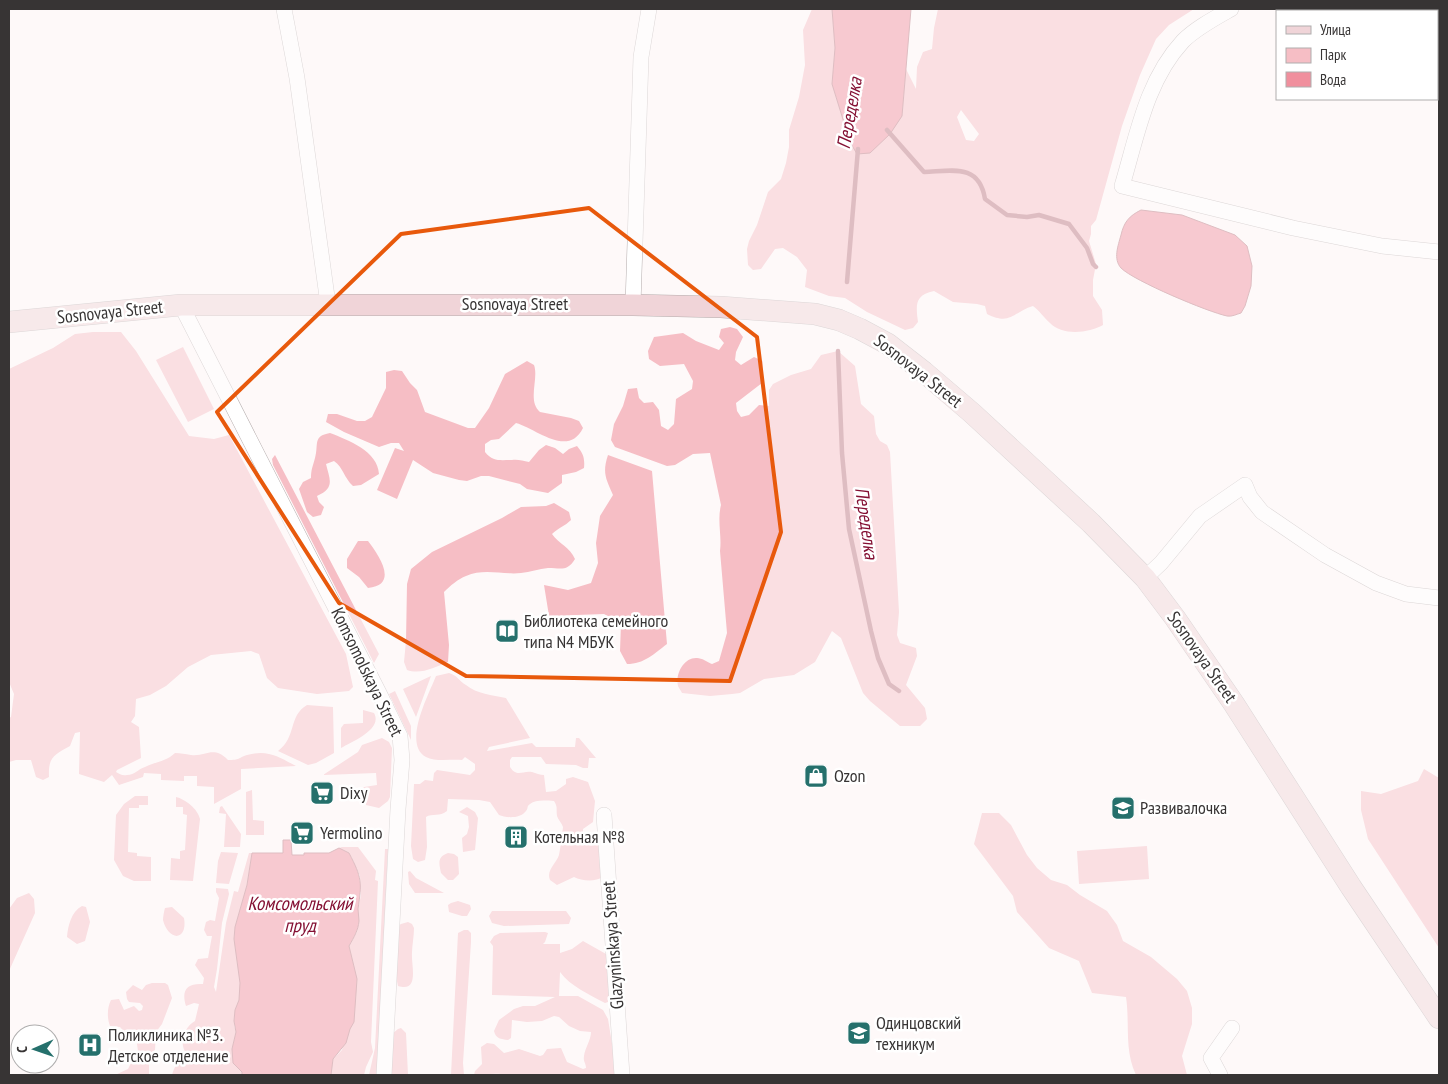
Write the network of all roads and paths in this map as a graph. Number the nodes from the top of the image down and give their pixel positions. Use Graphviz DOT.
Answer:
graph roads {
  1 [pos="284,9"];
  2 [pos="649,9"];
  3 [pos="1231,9"];
  4 [pos="1439,252"];
  5 [pos="328,304"];
  6 [pos="181,305"];
  7 [pos="633,305"];
  8 [pos="9,322"];
  9 [pos="1145,578"];
  10 [pos="1439,598"];
  11 [pos="604,815"];
  12 [pos="1439,1018"];
  13 [pos="1232,1028"];
  14 [pos="384,1075"];
  15 [pos="622,1075"];
  16 [pos="1220,1075"];
  1 -- 5 [label="street"];
  2 -- 7 [label="street"];
  3 -- 4 [label="street"];
  5 -- 6 [label="street, Sosnovaya Street"];
  5 -- 7 [label="street, Sosnovaya Street"];
  6 -- 8 [label="street, Sosnovaya Street"];
  6 -- 14 [label="street, Komsomolskaya Street"];
  7 -- 9 [label="street, Sosnovaya Street"];
  9 -- 10 [label="street"];
  9 -- 12 [label="street, Sosnovaya Street"];
  11 -- 15 [label="street, Glazyninskaya Street"];
  13 -- 16 [label="street"];
}
